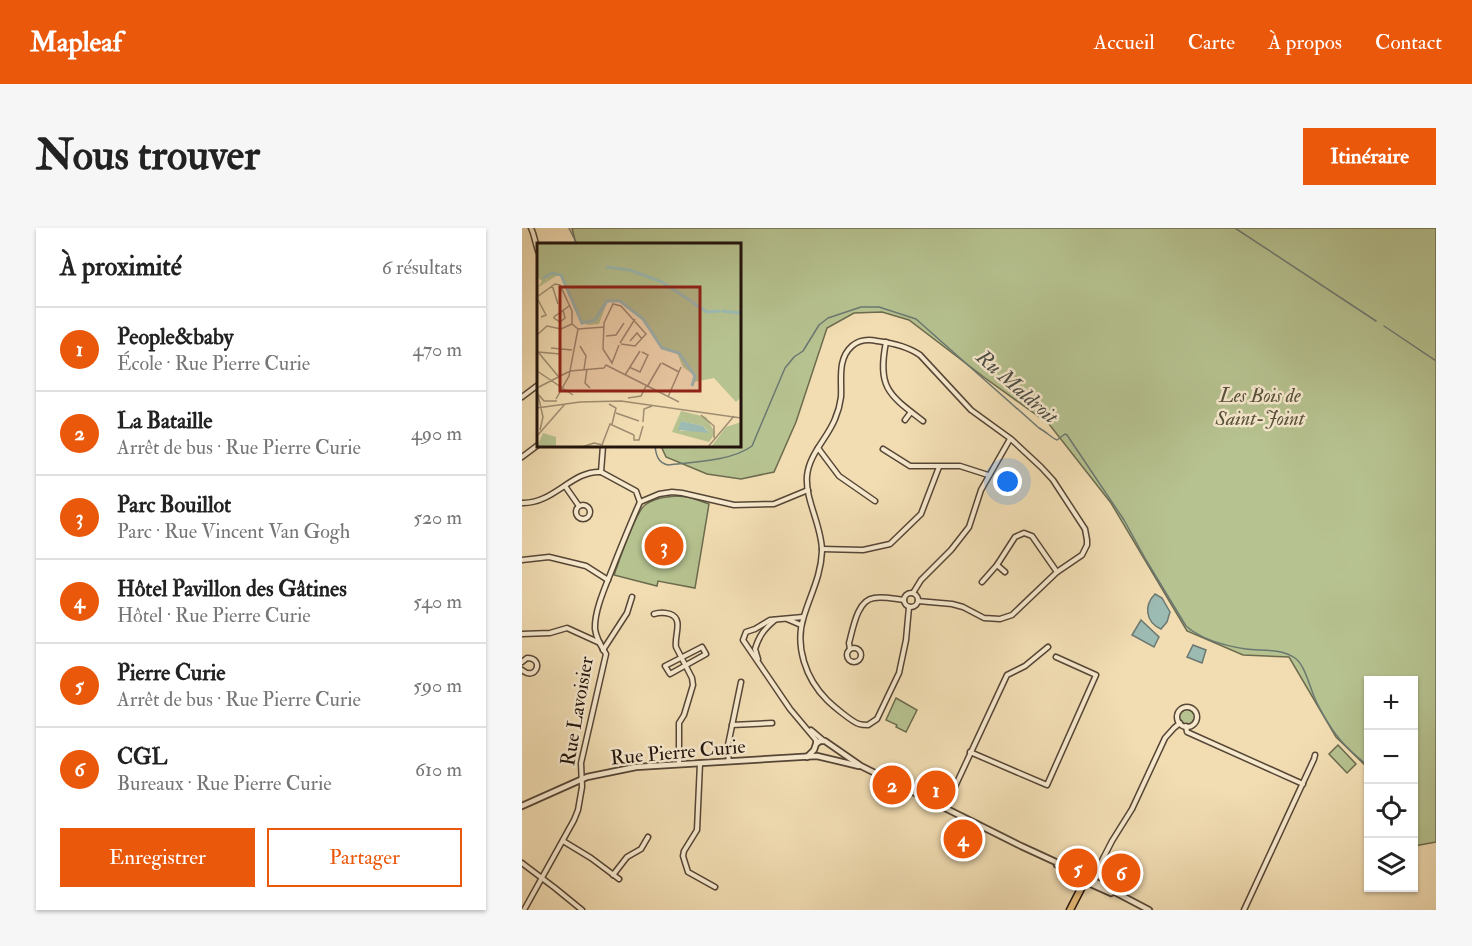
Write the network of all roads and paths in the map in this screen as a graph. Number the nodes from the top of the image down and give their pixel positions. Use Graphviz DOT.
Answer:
graph roads {
  1 [pos="531,228"];
  2 [pos="537,247"];
  3 [pos="886,342"];
  4 [pos="537,386"];
  5 [pos="522,396"];
  6 [pos="911,412"];
  7 [pos="905,420"];
  8 [pos="923,421"];
  9 [pos="1011,439"];
  10 [pos="537,446"];
  11 [pos="603,447"];
  12 [pos="818,448"];
  13 [pos="883,449"];
  14 [pos="522,457"];
  15 [pos="939,466"];
  16 [pos="601,472"];
  17 [pos="988,475"];
  18 [pos="565,486"];
  19 [pos="808,490"];
  20 [pos="875,501"];
  21 [pos="640,502"];
  22 [pos="522,503"];
  23 [pos="579,506"];
  24 [pos="822,549"];
  25 [pos="522,560"];
  26 [pos="997,565"];
  27 [pos="1005,572"];
  28 [pos="1057,572"];
  29 [pos="608,580"];
  30 [pos="982,582"];
  31 [pos="913,593"];
  32 [pos="632,597"];
  33 [pos="904,600"];
  34 [pos="918,601"];
  35 [pos="909,608"];
  36 [pos="654,614"];
  37 [pos="803,617"];
  38 [pos="776,619"];
  39 [pos="786,619"];
  40 [pos="801,625"];
  41 [pos="522,634"];
  42 [pos="600,643"];
  43 [pos="1048,647"];
  44 [pos="850,649"];
  45 [pos="603,650"];
  46 [pos="1056,657"];
  47 [pos="682,658"];
  48 [pos="522,662"];
  49 [pos="686,665"];
  50 [pos="761,665"];
  51 [pos="522,670"];
  52 [pos="741,682"];
  53 [pos="772,723"];
  54 [pos="1180,723"];
  55 [pos="732,725"];
  56 [pos="806,726"];
  57 [pos="1186,726"];
  58 [pos="825,741"];
  59 [pos="816,744"];
  60 [pos="831,746"];
  61 [pos="814,750"];
  62 [pos="970,752"];
  63 [pos="1314,755"];
  64 [pos="807,757"];
  65 [pos="820,757"];
  66 [pos="729,761"];
  67 [pos="700,763"];
  68 [pos="679,764"];
  69 [pos="861,766"];
  70 [pos="581,780"];
  71 [pos="1303,784"];
  72 [pos="522,806"];
  73 [pos="945,808"];
  74 [pos="648,837"];
  75 [pos="563,841"];
  76 [pos="522,863"];
  77 [pos="613,875"];
  78 [pos="542,877"];
  79 [pos="619,879"];
  80 [pos="1088,880"];
  81 [pos="716,887"];
  82 [pos="524,910"];
  83 [pos="582,910"];
  84 [pos="1070,910"];
  85 [pos="1149,910"];
  86 [pos="1244,910"];
  1 -- 2 [label="street"];
  3 -- 6 [label="street"];
  3 -- 9 [label="street"];
  3 -- 12 [label="street"];
  4 -- 5 [label="street"];
  6 -- 7 [label="street"];
  6 -- 8 [label="street"];
  9 -- 17 [label="street"];
  9 -- 28 [label="street"];
  10 -- 14 [label="street"];
  11 -- 16 [label="street"];
  12 -- 19 [label="street"];
  12 -- 20 [label="street"];
  13 -- 15 [label="street"];
  15 -- 17 [label="street"];
  15 -- 24 [label="street"];
  16 -- 18 [label="street"];
  16 -- 21 [label="street"];
  17 -- 31 [label="street"];
  18 -- 22 [label="street"];
  18 -- 23 [label="street"];
  19 -- 21 [label="street"];
  19 -- 24 [label="street"];
  21 -- 29 [label="street, Rue Lavoisier"];
  24 -- 37 [label="street"];
  25 -- 29 [label="street"];
  26 -- 27 [label="street"];
  26 -- 28 [label="street"];
  26 -- 30 [label="street"];
  28 -- 34 [label="street"];
  29 -- 42 [label="street, Rue Lavoisier"];
  31 -- 33 [label="street"];
  31 -- 34 [label="street"];
  32 -- 45 [label="street"];
  33 -- 35 [label="street"];
  33 -- 44 [label="street"];
  34 -- 35 [label="street"];
  35 -- 40 [label="street"];
  36 -- 47 [label="street"];
  37 -- 39 [label="street"];
  37 -- 40 [label="street"];
  38 -- 39 [label="street"];
  38 -- 50 [label="street"];
  38 -- 50 [label="street"];
  39 -- 40 [label="street"];
  41 -- 42 [label="street"];
  42 -- 45 [label="street, Rue Lavoisier"];
  43 -- 62 [label="street"];
  45 -- 70 [label="street, Rue Lavoisier"];
  46 -- 62 [label="street"];
  47 -- 49 [label="street"];
  47 -- 49 [label="street"];
  47 -- 49 [label="street"];
  48 -- 51 [label="street"];
  49 -- 68 [label="street"];
  50 -- 56 [label="street"];
  52 -- 55 [label="street"];
  53 -- 55 [label="street"];
  54 -- 57 [label="street"];
  54 -- 57 [label="street"];
  54 -- 80 [label="street"];
  55 -- 66 [label="street"];
  56 -- 58 [label="street"];
  56 -- 59 [label="street"];
  57 -- 71 [label="street"];
  58 -- 59 [label="street"];
  58 -- 60 [label="street, Rue Pierre Curie"];
  59 -- 61 [label="street"];
  60 -- 65 [label="street"];
  60 -- 69 [label="street, Rue Pierre Curie"];
  61 -- 64 [label="street"];
  61 -- 65 [label="street"];
  62 -- 73 [label="street"];
  63 -- 71 [label="street"];
  64 -- 65 [label="street, Rue Pierre Curie"];
  64 -- 66 [label="street, Rue Pierre Curie"];
  65 -- 69 [label="street, Rue Pierre Curie"];
  66 -- 67 [label="street, Rue Pierre Curie"];
  67 -- 68 [label="street, Rue Pierre Curie"];
  67 -- 81 [label="street"];
  68 -- 70 [label="street, Rue Pierre Curie"];
  69 -- 73 [label="street, Rue Pierre Curie"];
  70 -- 72 [label="street, Rue Pierre Curie"];
  70 -- 75 [label="street, Rue Lavoisier"];
  71 -- 86 [label="street"];
  73 -- 80 [label="street, Rue Pierre Curie"];
  74 -- 77 [label="street"];
  75 -- 77 [label="street"];
  75 -- 78 [label="street, Rue Lavoisier"];
  76 -- 78 [label="street"];
  77 -- 79 [label="street"];
  78 -- 82 [label="street, Rue Lavoisier"];
  78 -- 83 [label="street"];
  80 -- 84 [label="highway"];
  80 -- 85 [label="street, Rue Pierre Curie"];
}
